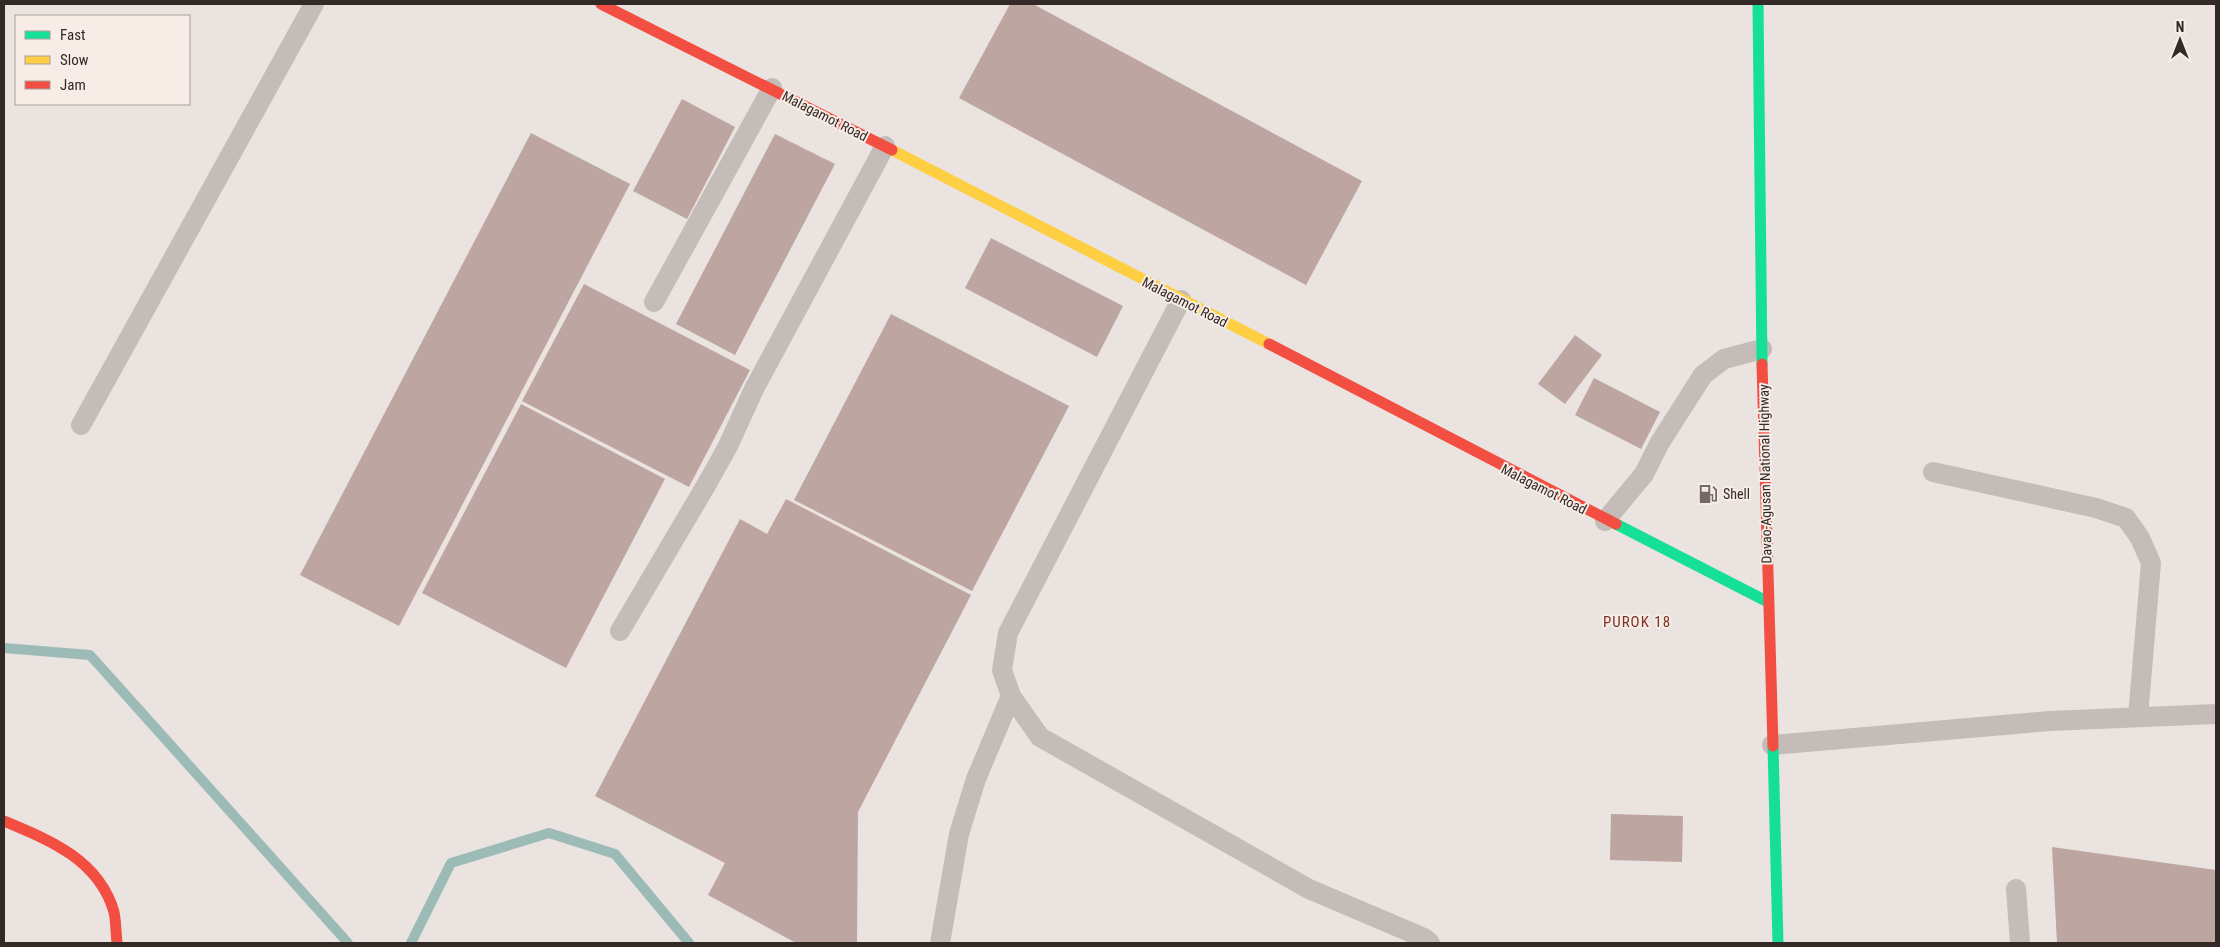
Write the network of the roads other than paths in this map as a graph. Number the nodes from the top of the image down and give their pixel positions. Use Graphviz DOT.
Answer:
graph roads {
  1 [pos="314,4"];
  2 [pos="601,4"];
  3 [pos="1758,4"];
  4 [pos="772,88"];
  5 [pos="885,146"];
  6 [pos="1181,300"];
  7 [pos="654,302"];
  8 [pos="1762,350"];
  9 [pos="81,425"];
  10 [pos="1933,472"];
  11 [pos="1604,520"];
  12 [pos="1768,602"];
  13 [pos="620,630"];
  14 [pos="1011,696"];
  15 [pos="2216,714"];
  16 [pos="2138,717"];
  17 [pos="1772,745"];
  18 [pos="4,821"];
  19 [pos="2016,889"];
  20 [pos="117,943"];
  21 [pos="940,943"];
  22 [pos="1430,943"];
  23 [pos="1778,943"];
  24 [pos="2020,943"];
  1 -- 9 [label="lane"];
  2 -- 4 [label="main road, Malagamot Road"];
  3 -- 8 [label="main road, Davao-Agusan National Highway"];
  4 -- 5 [label="main road, Malagamot Road"];
  4 -- 7 [label="lane"];
  5 -- 6 [label="main road, Malagamot Road"];
  5 -- 13 [label="lane"];
  6 -- 11 [label="main road, Malagamot Road"];
  6 -- 14 [label="lane"];
  8 -- 11 [label="lane"];
  8 -- 12 [label="main road, Davao-Agusan National Highway"];
  10 -- 16 [label="lane"];
  11 -- 12 [label="main road, Malagamot Road"];
  12 -- 17 [label="main road, Davao-Agusan National Highway"];
  14 -- 21 [label="lane"];
  14 -- 22 [label="lane"];
  15 -- 16 [label="lane"];
  16 -- 17 [label="lane"];
  17 -- 23 [label="main road, Davao-Agusan National Highway"];
  18 -- 20 [label="main road"];
  19 -- 24 [label="lane"];
}
